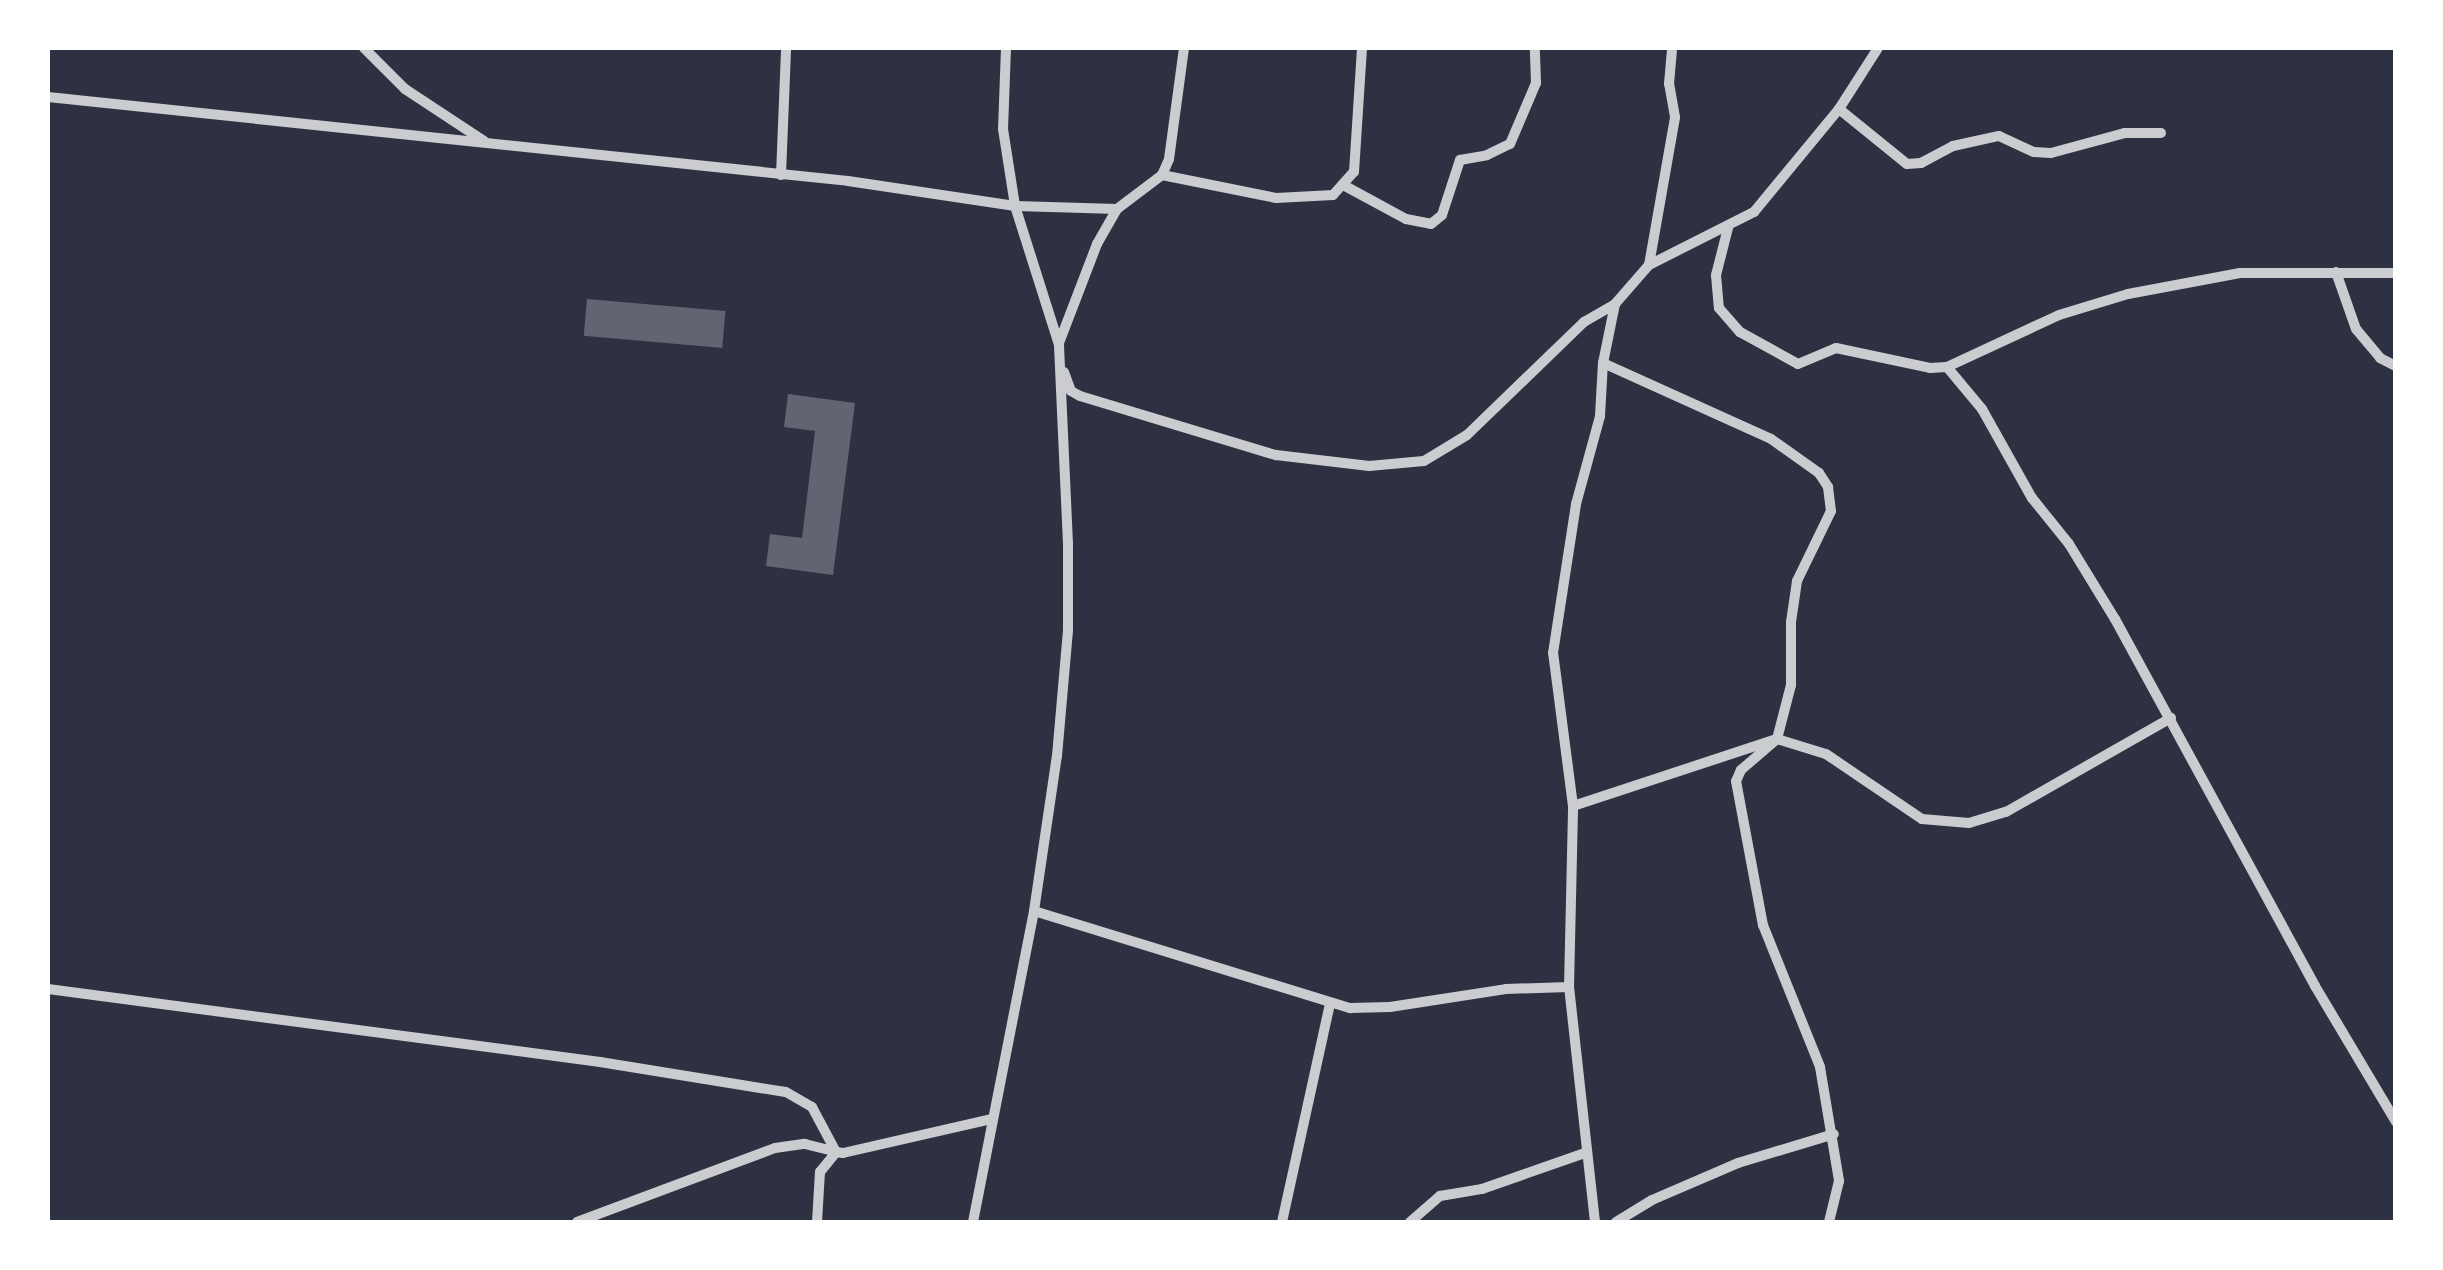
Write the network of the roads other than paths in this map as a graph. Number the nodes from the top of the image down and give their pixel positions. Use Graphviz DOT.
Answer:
graph roads {
  1 [pos="364,48"];
  2 [pos="786,48"];
  3 [pos="1006,48"];
  4 [pos="1184,48"];
  5 [pos="1362,48"];
  6 [pos="1535,48"];
  7 [pos="1672,48"];
  8 [pos="1878,48"];
  9 [pos="48,97"];
  10 [pos="1839,109"];
  11 [pos="2161,134"];
  12 [pos="489,144"];
  13 [pos="781,175"];
  14 [pos="1162,175"];
  15 [pos="1345,186"];
  16 [pos="1016,206"];
  17 [pos="1117,210"];
  18 [pos="1728,228"];
  19 [pos="1649,265"];
  20 [pos="2336,272"];
  21 [pos="2396,273"];
  22 [pos="1615,304"];
  23 [pos="1059,343"];
  24 [pos="1604,363"];
  25 [pos="2396,366"];
  26 [pos="1946,367"];
  27 [pos="2170,718"];
  28 [pos="1777,739"];
  29 [pos="1573,806"];
  30 [pos="1034,911"];
  31 [pos="1569,987"];
  32 [pos="48,989"];
  33 [pos="1330,1004"];
  34 [pos="992,1119"];
  35 [pos="2396,1122"];
  36 [pos="1834,1134"];
  37 [pos="836,1152"];
  38 [pos="1585,1153"];
  39 [pos="577,1222"];
  40 [pos="817,1222"];
  41 [pos="972,1222"];
  42 [pos="1282,1222"];
  43 [pos="1410,1222"];
  44 [pos="1595,1222"];
  45 [pos="1616,1222"];
  46 [pos="1829,1222"];
  1 -- 12 [label="street"];
  2 -- 13 [label="street"];
  3 -- 16 [label="street"];
  4 -- 14 [label="street"];
  5 -- 15 [label="street"];
  6 -- 15 [label="street"];
  7 -- 19 [label="street"];
  8 -- 10 [label="street"];
  9 -- 12 [label="street"];
  10 -- 11 [label="street"];
  10 -- 18 [label="street"];
  12 -- 13 [label="street"];
  13 -- 16 [label="street"];
  14 -- 15 [label="street"];
  14 -- 17 [label="street"];
  16 -- 17 [label="street"];
  16 -- 23 [label="street"];
  17 -- 23 [label="street"];
  18 -- 19 [label="street"];
  18 -- 26 [label="street"];
  19 -- 22 [label="street"];
  20 -- 21 [label="street"];
  20 -- 25 [label="street"];
  20 -- 26 [label="street"];
  22 -- 23 [label="street"];
  22 -- 24 [label="street"];
  23 -- 30 [label="street"];
  24 -- 28 [label="street"];
  24 -- 29 [label="street"];
  26 -- 27 [label="street"];
  27 -- 28 [label="street"];
  27 -- 35 [label="street"];
  28 -- 29 [label="street"];
  28 -- 36 [label="street"];
  29 -- 31 [label="street"];
  30 -- 33 [label="street"];
  30 -- 34 [label="street"];
  31 -- 33 [label="street"];
  31 -- 38 [label="street"];
  32 -- 37 [label="street"];
  33 -- 42 [label="street"];
  34 -- 37 [label="street"];
  34 -- 41 [label="street"];
  36 -- 45 [label="street"];
  36 -- 46 [label="street"];
  37 -- 39 [label="street"];
  37 -- 40 [label="street"];
  38 -- 43 [label="street"];
  38 -- 44 [label="street"];
}
